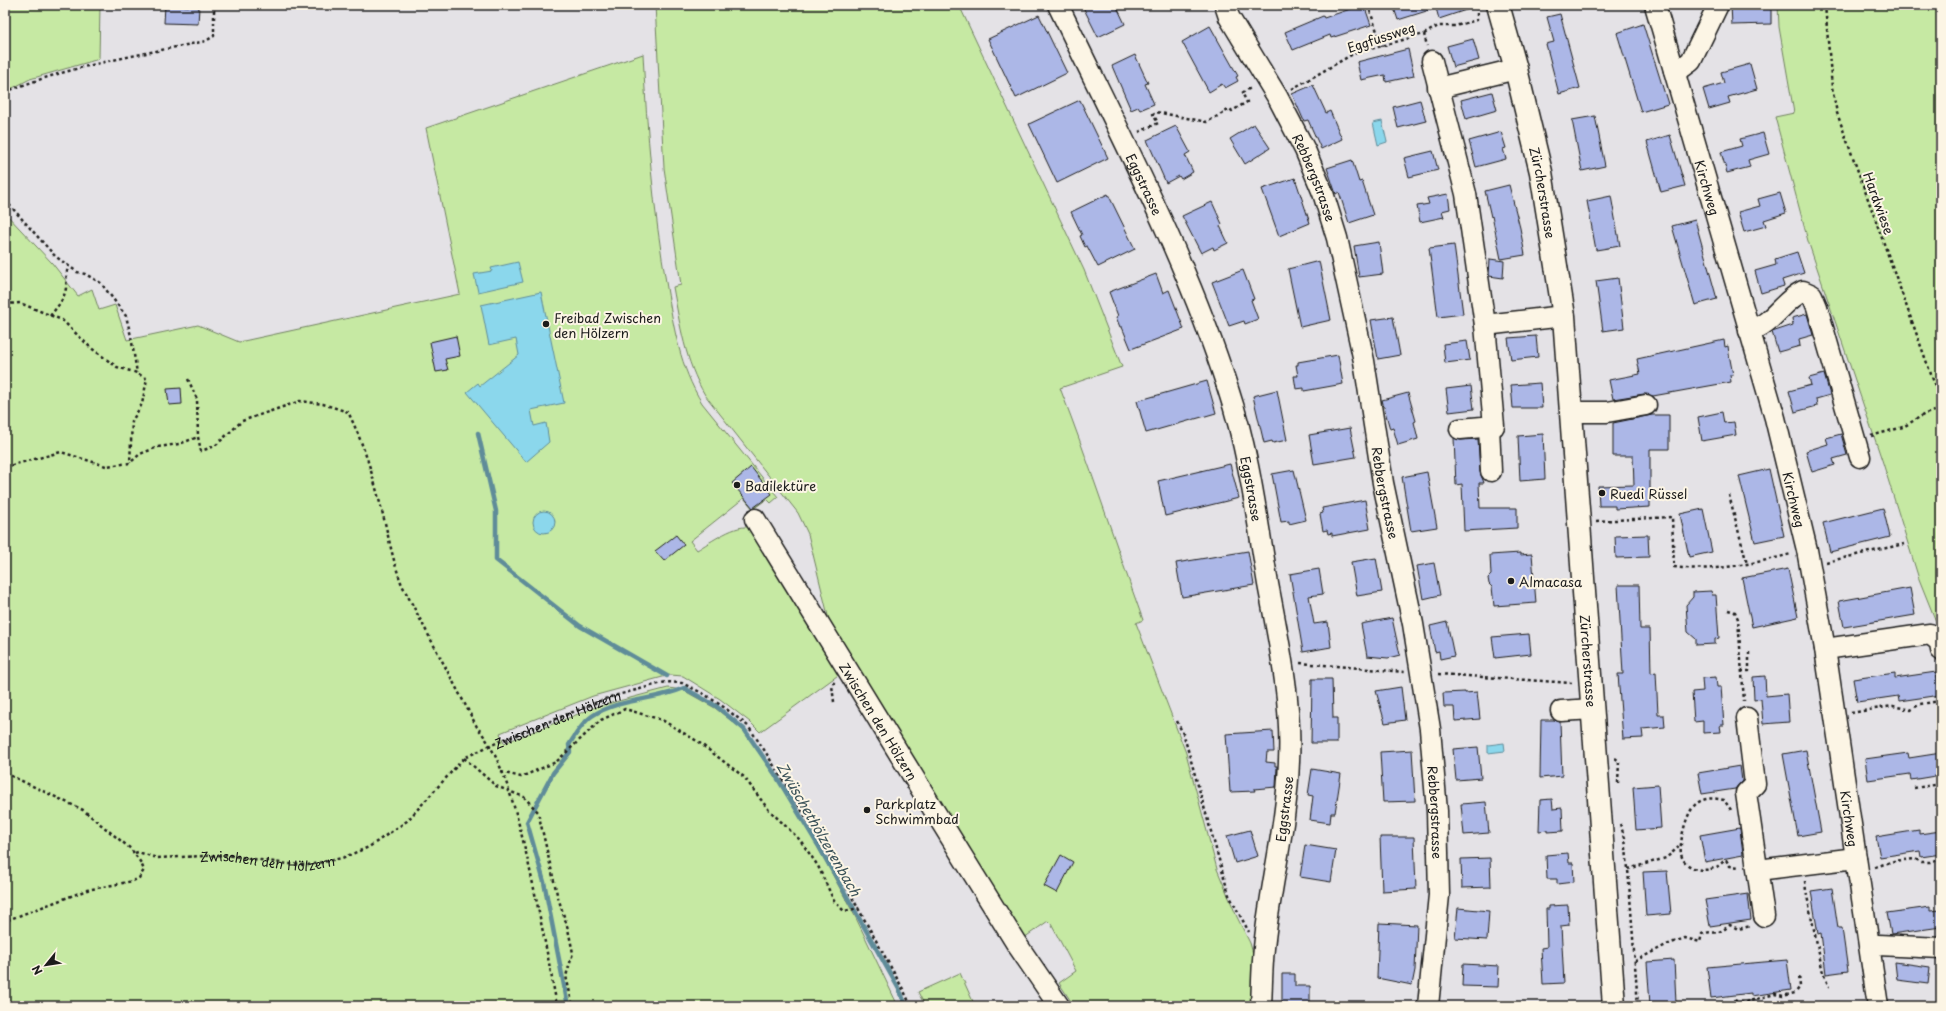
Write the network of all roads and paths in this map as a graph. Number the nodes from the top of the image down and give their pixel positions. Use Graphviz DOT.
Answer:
graph roads {
  1 [pos="214,5"];
  2 [pos="1058,5"];
  3 [pos="1225,5"];
  4 [pos="1368,5"];
  5 [pos="1655,5"];
  6 [pos="1718,5"];
  7 [pos="1825,5"];
  8 [pos="1488,6"];
  9 [pos="1424,34"];
  10 [pos="1382,46"];
  11 [pos="1432,61"];
  12 [pos="1516,69"];
  13 [pos="1674,70"];
  14 [pos="1258,84"];
  15 [pos="1438,88"];
  16 [pos="5,92"];
  17 [pos="1278,98"];
  18 [pos="1133,135"];
  19 [pos="5,200"];
  20 [pos="69,266"];
  21 [pos="5,304"];
  22 [pos="50,316"];
  23 [pos="1564,316"];
  24 [pos="1486,325"];
  25 [pos="1749,331"];
  26 [pos="137,373"];
  27 [pos="188,379"];
  28 [pos="1941,402"];
  29 [pos="1646,405"];
  30 [pos="1941,409"];
  31 [pos="1572,412"];
  32 [pos="1491,427"];
  33 [pos="1460,429"];
  34 [pos="1877,435"];
  35 [pos="198,437"];
  36 [pos="1860,457"];
  37 [pos="130,463"];
  38 [pos="5,467"];
  39 [pos="1491,471"];
  40 [pos="1729,495"];
  41 [pos="755,519"];
  42 [pos="1594,521"];
  43 [pos="1904,544"];
  44 [pos="1807,550"];
  45 [pos="1825,562"];
  46 [pos="1747,564"];
  47 [pos="1728,610"];
  48 [pos="1825,649"];
  49 [pos="1941,650"];
  50 [pos="1748,651"];
  51 [pos="1294,663"];
  52 [pos="1742,671"];
  53 [pos="1429,674"];
  54 [pos="1579,684"];
  55 [pos="1941,701"];
  56 [pos="1593,709"];
  57 [pos="1561,711"];
  58 [pos="1844,715"];
  59 [pos="1748,718"];
  60 [pos="1177,721"];
  61 [pos="489,746"];
  62 [pos="464,758"];
  63 [pos="1610,758"];
  64 [pos="501,772"];
  65 [pos="5,773"];
  66 [pos="1941,784"];
  67 [pos="1617,785"];
  68 [pos="1914,788"];
  69 [pos="510,793"];
  70 [pos="1749,809"];
  71 [pos="1620,816"];
  72 [pos="1681,845"];
  73 [pos="135,853"];
  74 [pos="1856,858"];
  75 [pos="1941,858"];
  76 [pos="1804,865"];
  77 [pos="1874,867"];
  78 [pos="1628,869"];
  79 [pos="1758,870"];
  80 [pos="859,908"];
  81 [pos="1764,916"];
  82 [pos="5,921"];
  83 [pos="1870,946"];
  84 [pos="1264,948"];
  85 [pos="1941,948"];
  86 [pos="1635,961"];
  87 [pos="1799,975"];
  88 [pos="1829,987"];
  89 [pos="557,1006"];
  90 [pos="573,1006"];
  91 [pos="911,1006"];
  92 [pos="1059,1006"];
  93 [pos="1261,1006"];
  94 [pos="1428,1006"];
  95 [pos="1614,1006"];
  96 [pos="1638,1006"];
  97 [pos="1734,1006"];
  98 [pos="1878,1006"];
  1 -- 16 [label="path"];
  2 -- 84 [label="street, Eggstrasse"];
  3 -- 17 [label="street, Rebbergstrasse"];
  4 -- 10 [label="path"];
  5 -- 13 [label="street, Kirchweg"];
  6 -- 13 [label="street"];
  7 -- 28 [label="path, Hardwiese"];
  8 -- 9 [label="path"];
  8 -- 12 [label="main road, Zürcherstrasse"];
  9 -- 10 [label="path, Eggfussweg"];
  9 -- 11 [label="path, Eggfussweg"];
  10 -- 17 [label="path, Eggfussweg"];
  11 -- 15 [label="street"];
  12 -- 15 [label="street"];
  12 -- 23 [label="main road, Zürcherstrasse"];
  13 -- 25 [label="street, Kirchweg"];
  14 -- 18 [label="path"];
  15 -- 24 [label="street"];
  17 -- 53 [label="street, Rebbergstrasse"];
  19 -- 20 [label="path"];
  20 -- 22 [label="path"];
  20 -- 26 [label="path"];
  21 -- 22 [label="path"];
  22 -- 26 [label="path"];
  23 -- 24 [label="street"];
  23 -- 31 [label="main road, Zürcherstrasse"];
  24 -- 32 [label="street"];
  25 -- 36 [label="street"];
  25 -- 44 [label="street, Kirchweg"];
  26 -- 37 [label="path"];
  27 -- 35 [label="path"];
  29 -- 31 [label="street"];
  30 -- 34 [label="path"];
  31 -- 56 [label="main road, Zürcherstrasse"];
  32 -- 33 [label="street"];
  32 -- 39 [label="street"];
  35 -- 37 [label="path"];
  35 -- 61 [label="path"];
  37 -- 38 [label="path"];
  40 -- 46 [label="path"];
  41 -- 92 [label="street, Zwischen den Hölzern"];
  42 -- 46 [label="path"];
  43 -- 45 [label="path"];
  44 -- 46 [label="path"];
  44 -- 48 [label="street, Kirchweg"];
  47 -- 52 [label="path"];
  48 -- 49 [label="street"];
  48 -- 74 [label="street, Kirchweg"];
  50 -- 52 [label="path"];
  51 -- 53 [label="path"];
  52 -- 59 [label="path"];
  53 -- 54 [label="path"];
  53 -- 94 [label="street, Rebbergstrasse"];
  55 -- 58 [label="path"];
  56 -- 57 [label="street"];
  56 -- 95 [label="main road, Zürcherstrasse"];
  59 -- 70 [label="street"];
  60 -- 84 [label="path"];
  61 -- 62 [label="path, Zwischen den Hölzern"];
  61 -- 64 [label="path"];
  61 -- 80 [label="path, Zwischen den Hölzern"];
  62 -- 69 [label="path"];
  62 -- 73 [label="path, Zwischen den Hölzern"];
  63 -- 67 [label="path"];
  64 -- 69 [label="path"];
  64 -- 80 [label="path"];
  65 -- 73 [label="path"];
  66 -- 68 [label="path"];
  69 -- 89 [label="path"];
  69 -- 90 [label="path"];
  70 -- 72 [label="path"];
  70 -- 79 [label="street"];
  71 -- 78 [label="path"];
  72 -- 78 [label="path"];
  72 -- 79 [label="path"];
  73 -- 82 [label="path"];
  74 -- 76 [label="street"];
  74 -- 83 [label="street, Kirchweg"];
  75 -- 77 [label="path"];
  76 -- 79 [label="street"];
  76 -- 88 [label="path"];
  78 -- 86 [label="path"];
  79 -- 81 [label="street"];
  80 -- 91 [label="path, Zwischen den Hölzern"];
  81 -- 86 [label="path"];
  83 -- 85 [label="street"];
  83 -- 98 [label="street, Kirchweg"];
  84 -- 93 [label="street, Eggstrasse"];
  86 -- 96 [label="path"];
  87 -- 97 [label="path"];
}
